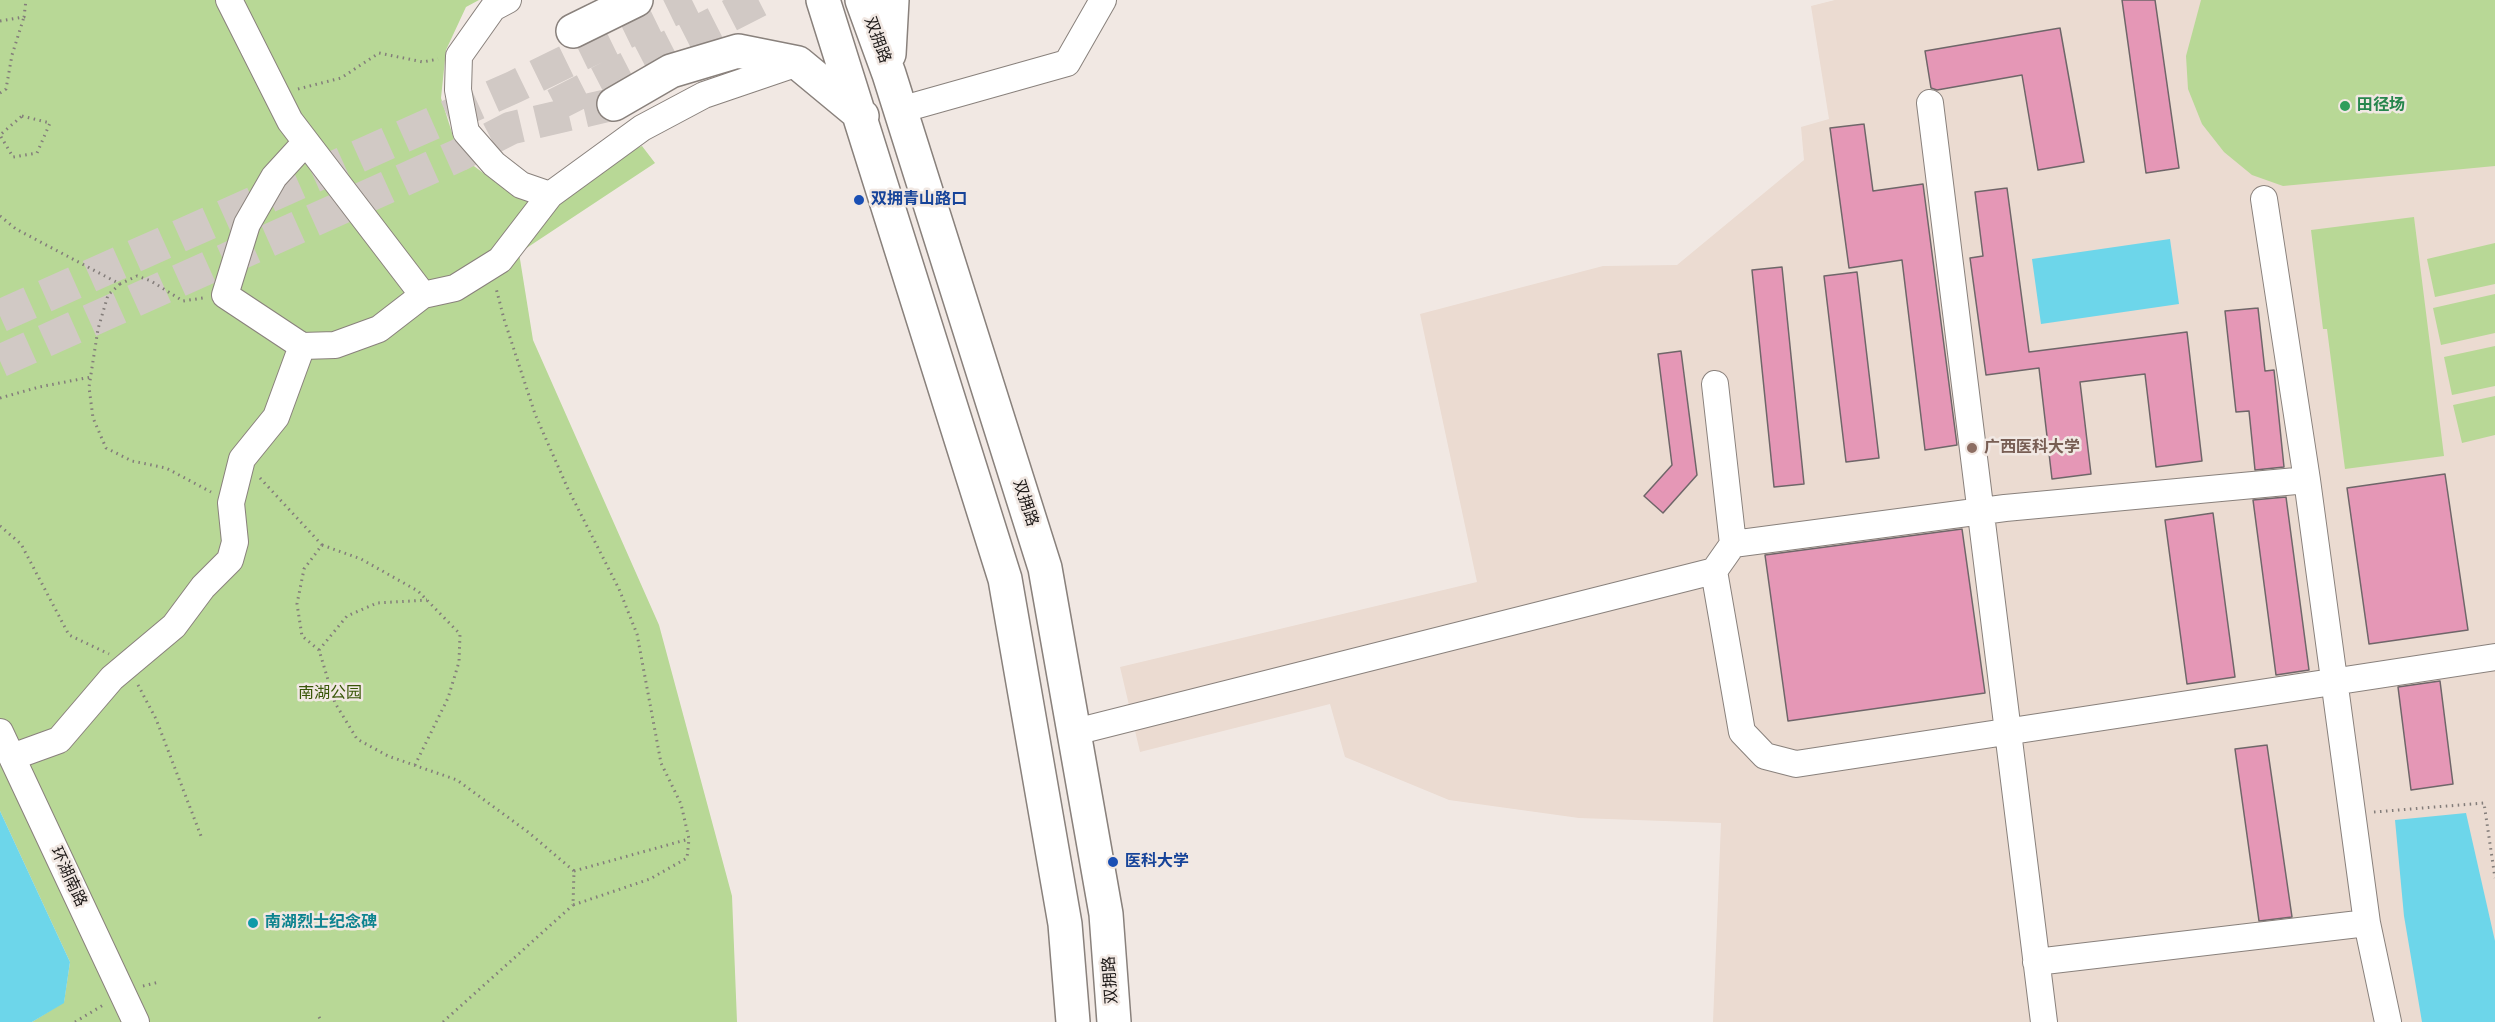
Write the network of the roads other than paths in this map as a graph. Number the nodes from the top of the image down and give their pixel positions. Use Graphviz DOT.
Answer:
graph roads {
  1 [pos="230,0"];
  2 [pos="508,0"];
  3 [pos="636,0"];
  4 [pos="862,0"];
  5 [pos="892,0"];
  6 [pos="1103,0"];
  7 [pos="824,1"];
  8 [pos="573,31"];
  9 [pos="798,63"];
  10 [pos="889,74"];
  11 [pos="1930,103"];
  12 [pos="614,104"];
  13 [pos="900,110"];
  14 [pos="862,116"];
  15 [pos="306,142"];
  16 [pos="550,195"];
  17 [pos="2264,199"];
  18 [pos="423,295"];
  19 [pos="302,346"];
  20 [pos="1715,384"];
  21 [pos="2307,480"];
  22 [pos="1980,511"];
  23 [pos="1733,544"];
  24 [pos="1714,571"];
  25 [pos="2495,657"];
  26 [pos="2333,682"];
  27 [pos="2007,731"];
  28 [pos="0,732"];
  29 [pos="1075,732"];
  30 [pos="12,758"];
  31 [pos="2367,923"];
  32 [pos="2036,962"];
  33 [pos="136,1022"];
  34 [pos="1073,1022"];
  35 [pos="1114,1022"];
  36 [pos="2044,1022"];
  37 [pos="2388,1022"];
  1 -- 15 [label="street"];
  2 -- 16 [label="street"];
  3 -- 8 [label="main road"];
  4 -- 10 [label="main road, 双拥路"];
  5 -- 10 [label="main road"];
  6 -- 13 [label="street"];
  7 -- 14 [label="main road"];
  9 -- 12 [label="main road"];
  9 -- 14 [label="main road"];
  9 -- 16 [label="street"];
  10 -- 13 [label="main road, 双拥路"];
  11 -- 22 [label="street"];
  13 -- 29 [label="main road, 双拥路"];
  14 -- 34 [label="main road"];
  15 -- 18 [label="street"];
  15 -- 19 [label="street"];
  16 -- 18 [label="street"];
  17 -- 21 [label="street"];
  18 -- 19 [label="street"];
  19 -- 30 [label="street"];
  20 -- 23 [label="street"];
  21 -- 22 [label="street"];
  21 -- 26 [label="street"];
  22 -- 23 [label="street"];
  22 -- 27 [label="street"];
  23 -- 24 [label="street"];
  24 -- 27 [label="street"];
  24 -- 29 [label="street"];
  25 -- 26 [label="street"];
  26 -- 27 [label="street"];
  26 -- 31 [label="street"];
  27 -- 32 [label="street"];
  28 -- 30 [label="street, 环湖南路"];
  29 -- 35 [label="main road, 双拥路"];
  30 -- 33 [label="street, 环湖南路"];
  31 -- 32 [label="street"];
  31 -- 37 [label="street"];
  32 -- 36 [label="street"];
}
